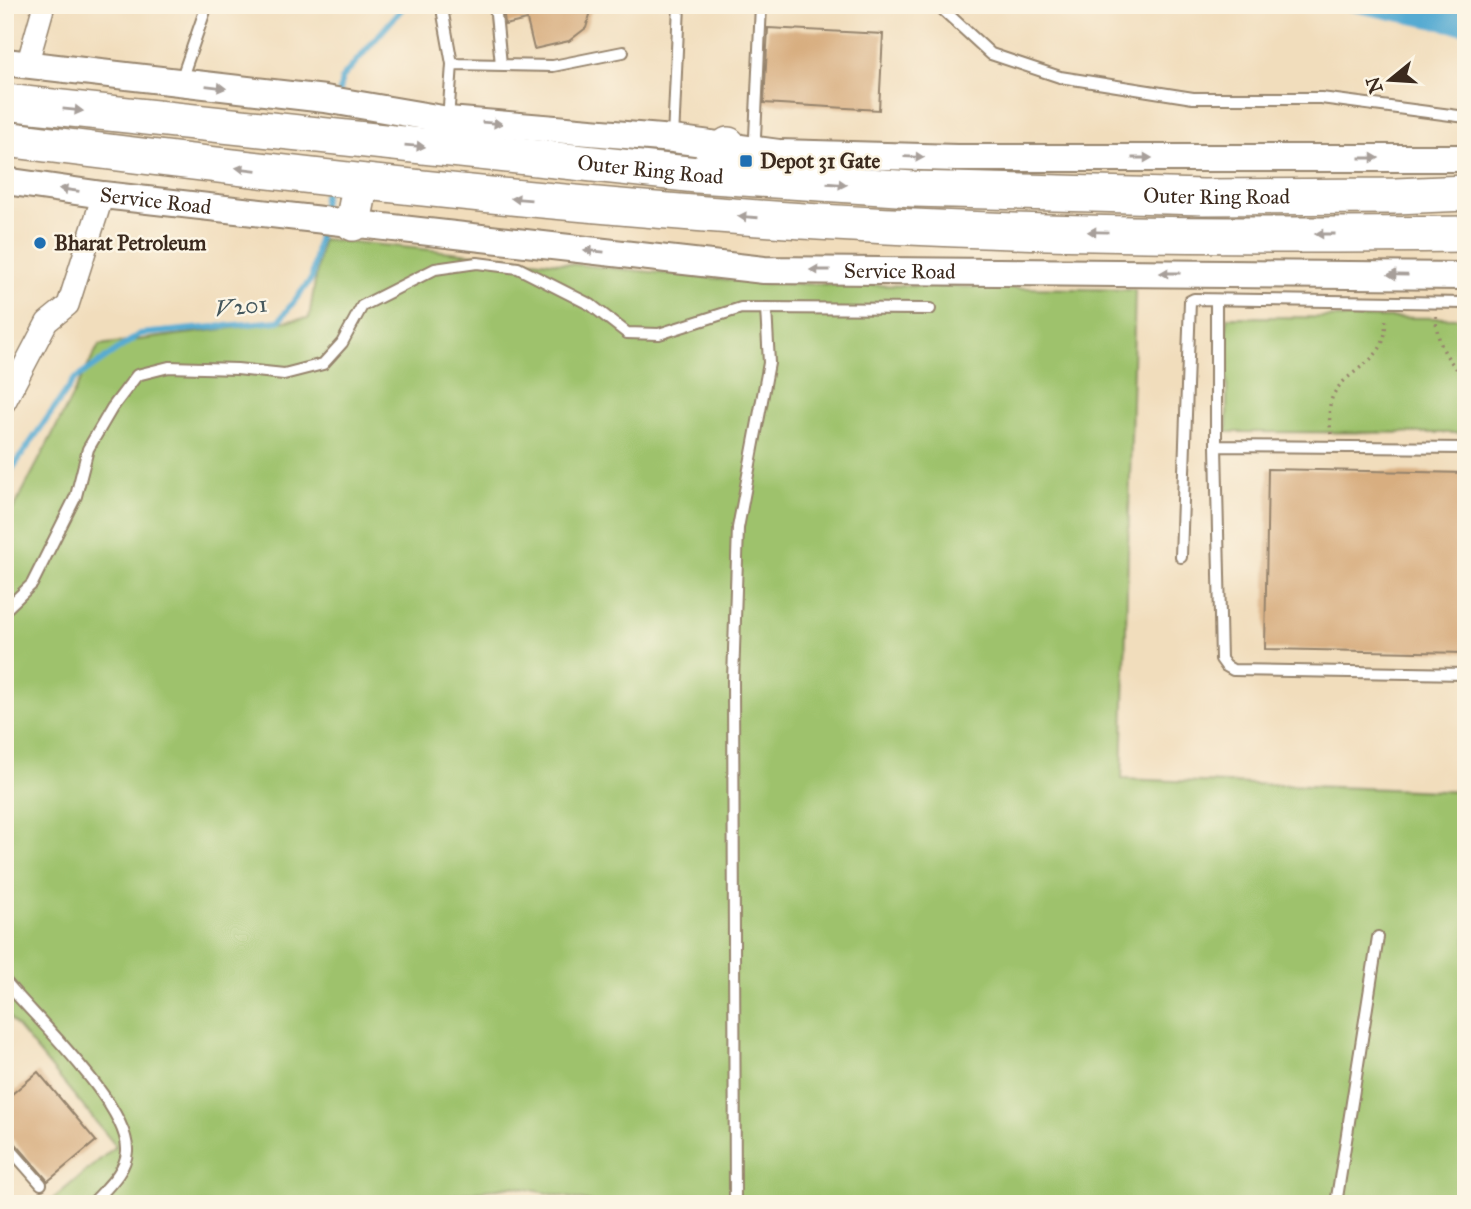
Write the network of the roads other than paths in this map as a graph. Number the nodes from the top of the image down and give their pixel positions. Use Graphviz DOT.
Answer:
graph roads {
  1 [pos="44,5"];
  2 [pos="207,5"];
  3 [pos="445,5"];
  4 [pos="495,5"];
  5 [pos="679,5"];
  6 [pos="761,5"];
  7 [pos="938,5"];
  8 [pos="623,52"];
  9 [pos="16,63"];
  10 [pos="452,64"];
  11 [pos="501,64"];
  12 [pos="180,83"];
  13 [pos="5,102"];
  14 [pos="1466,117"];
  15 [pos="448,120"];
  16 [pos="5,139"];
  17 [pos="673,139"];
  18 [pos="743,147"];
  19 [pos="1466,158"];
  20 [pos="703,175"];
  21 [pos="339,179"];
  22 [pos="5,181"];
  23 [pos="1466,194"];
  24 [pos="103,195"];
  25 [pos="344,222"];
  26 [pos="1466,234"];
  27 [pos="1466,276"];
  28 [pos="1216,300"];
  29 [pos="1466,303"];
  30 [pos="766,308"];
  31 [pos="930,309"];
  32 [pos="5,402"];
  33 [pos="1216,446"];
  34 [pos="1466,448"];
  35 [pos="1181,557"];
  36 [pos="5,610"];
  37 [pos="1466,674"];
  38 [pos="1378,937"];
  39 [pos="5,981"];
  40 [pos="5,1143"];
  41 [pos="41,1184"];
  42 [pos="92,1204"];
  43 [pos="735,1204"];
  44 [pos="1336,1204"];
  1 -- 9 [label="street"];
  2 -- 12 [label="lane"];
  3 -- 10 [label="lane"];
  4 -- 11 [label="lane"];
  5 -- 17 [label="lane"];
  6 -- 18 [label="lane"];
  7 -- 14 [label="lane"];
  8 -- 11 [label="lane"];
  9 -- 12 [label="street"];
  10 -- 11 [label="lane"];
  10 -- 15 [label="lane"];
  12 -- 15 [label="street, one-way"];
  13 -- 20 [label="highway, Outer Ring Road, one-way"];
  15 -- 17 [label="street, one-way"];
  21 -- 16 [label="highway, Outer Ring Road, one-way"];
  17 -- 18 [label="street"];
  18 -- 19 [label="street, one-way"];
  18 -- 20 [label="highway"];
  20 -- 23 [label="highway, Outer Ring Road, one-way"];
  21 -- 25 [label="highway"];
  26 -- 21 [label="highway, Outer Ring Road, one-way"];
  24 -- 22 [label="street, Service Road, one-way"];
  24 -- 25 [label="street, Service Road"];
  24 -- 32 [label="street"];
  27 -- 25 [label="street, Service Road, one-way"];
  28 -- 29 [label="lane"];
  28 -- 33 [label="lane"];
  28 -- 35 [label="lane"];
  30 -- 31 [label="lane"];
  30 -- 36 [label="lane"];
  30 -- 43 [label="lane"];
  33 -- 34 [label="lane"];
  33 -- 37 [label="lane"];
  38 -- 44 [label="lane"];
  39 -- 42 [label="lane"];
  40 -- 41 [label="lane"];
}
